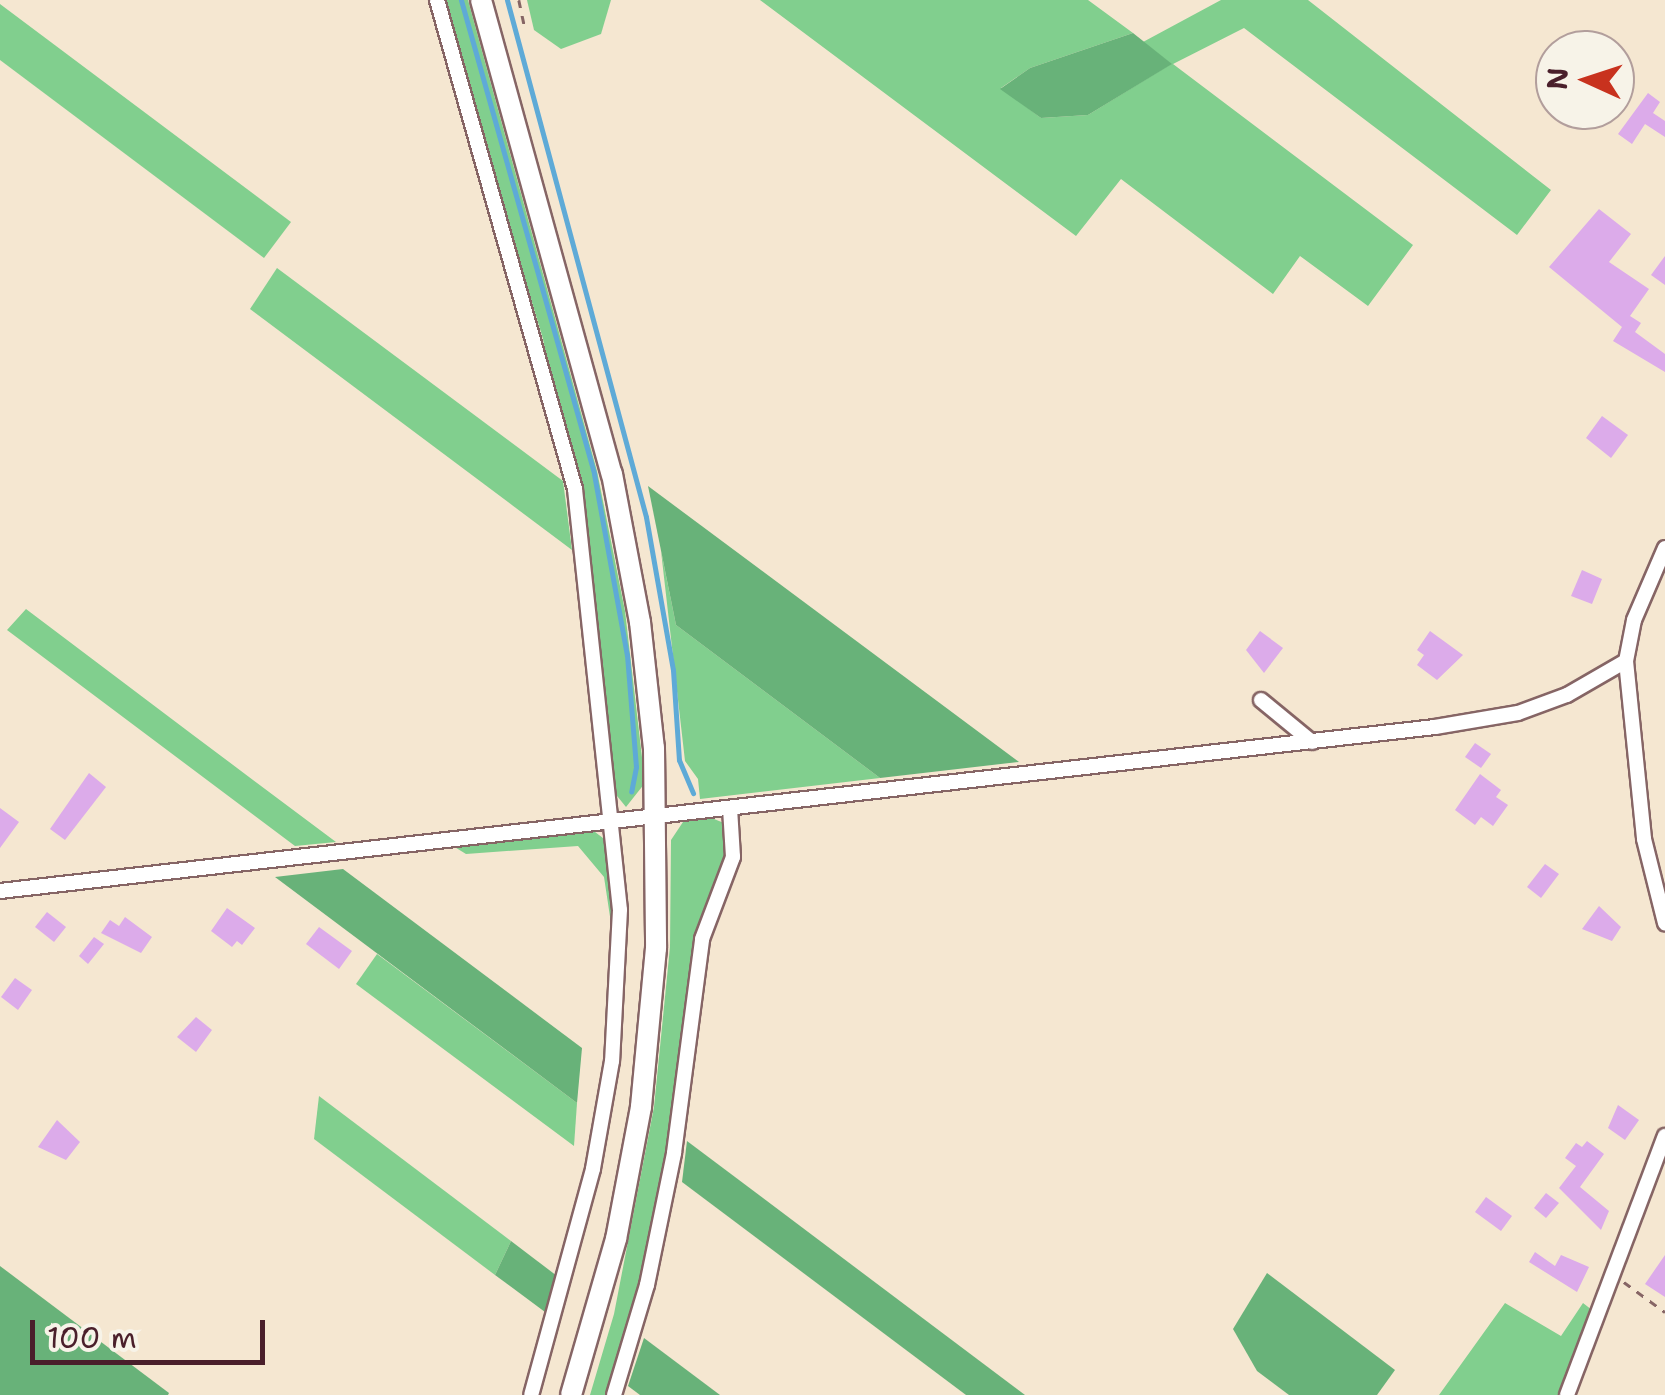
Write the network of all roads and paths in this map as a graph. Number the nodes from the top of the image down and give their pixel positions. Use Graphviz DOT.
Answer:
graph roads {
  1 [pos="437,0"];
  2 [pos="481,0"];
  3 [pos="519,0"];
  4 [pos="525,28"];
  5 [pos="1665,548"];
  6 [pos="1626,660"];
  7 [pos="1262,700"];
  8 [pos="1312,742"];
  9 [pos="730,808"];
  10 [pos="658,816"];
  11 [pos="611,821"];
  12 [pos="0,892"];
  13 [pos="1665,923"];
  14 [pos="1665,1136"];
  15 [pos="1614,1276"];
  16 [pos="1665,1312"];
  17 [pos="531,1395"];
  18 [pos="571,1395"];
  19 [pos="614,1395"];
  20 [pos="1567,1395"];
  1 -- 11 [label="street"];
  2 -- 10 [label="main road"];
  3 -- 4 [label="path"];
  5 -- 6 [label="street"];
  6 -- 8 [label="street"];
  6 -- 13 [label="street"];
  7 -- 8 [label="street"];
  8 -- 9 [label="street"];
  9 -- 10 [label="street"];
  9 -- 19 [label="street"];
  10 -- 11 [label="street"];
  10 -- 18 [label="main road"];
  11 -- 12 [label="street"];
  11 -- 17 [label="street"];
  14 -- 15 [label="street"];
  15 -- 16 [label="path"];
  15 -- 20 [label="street"];
}
